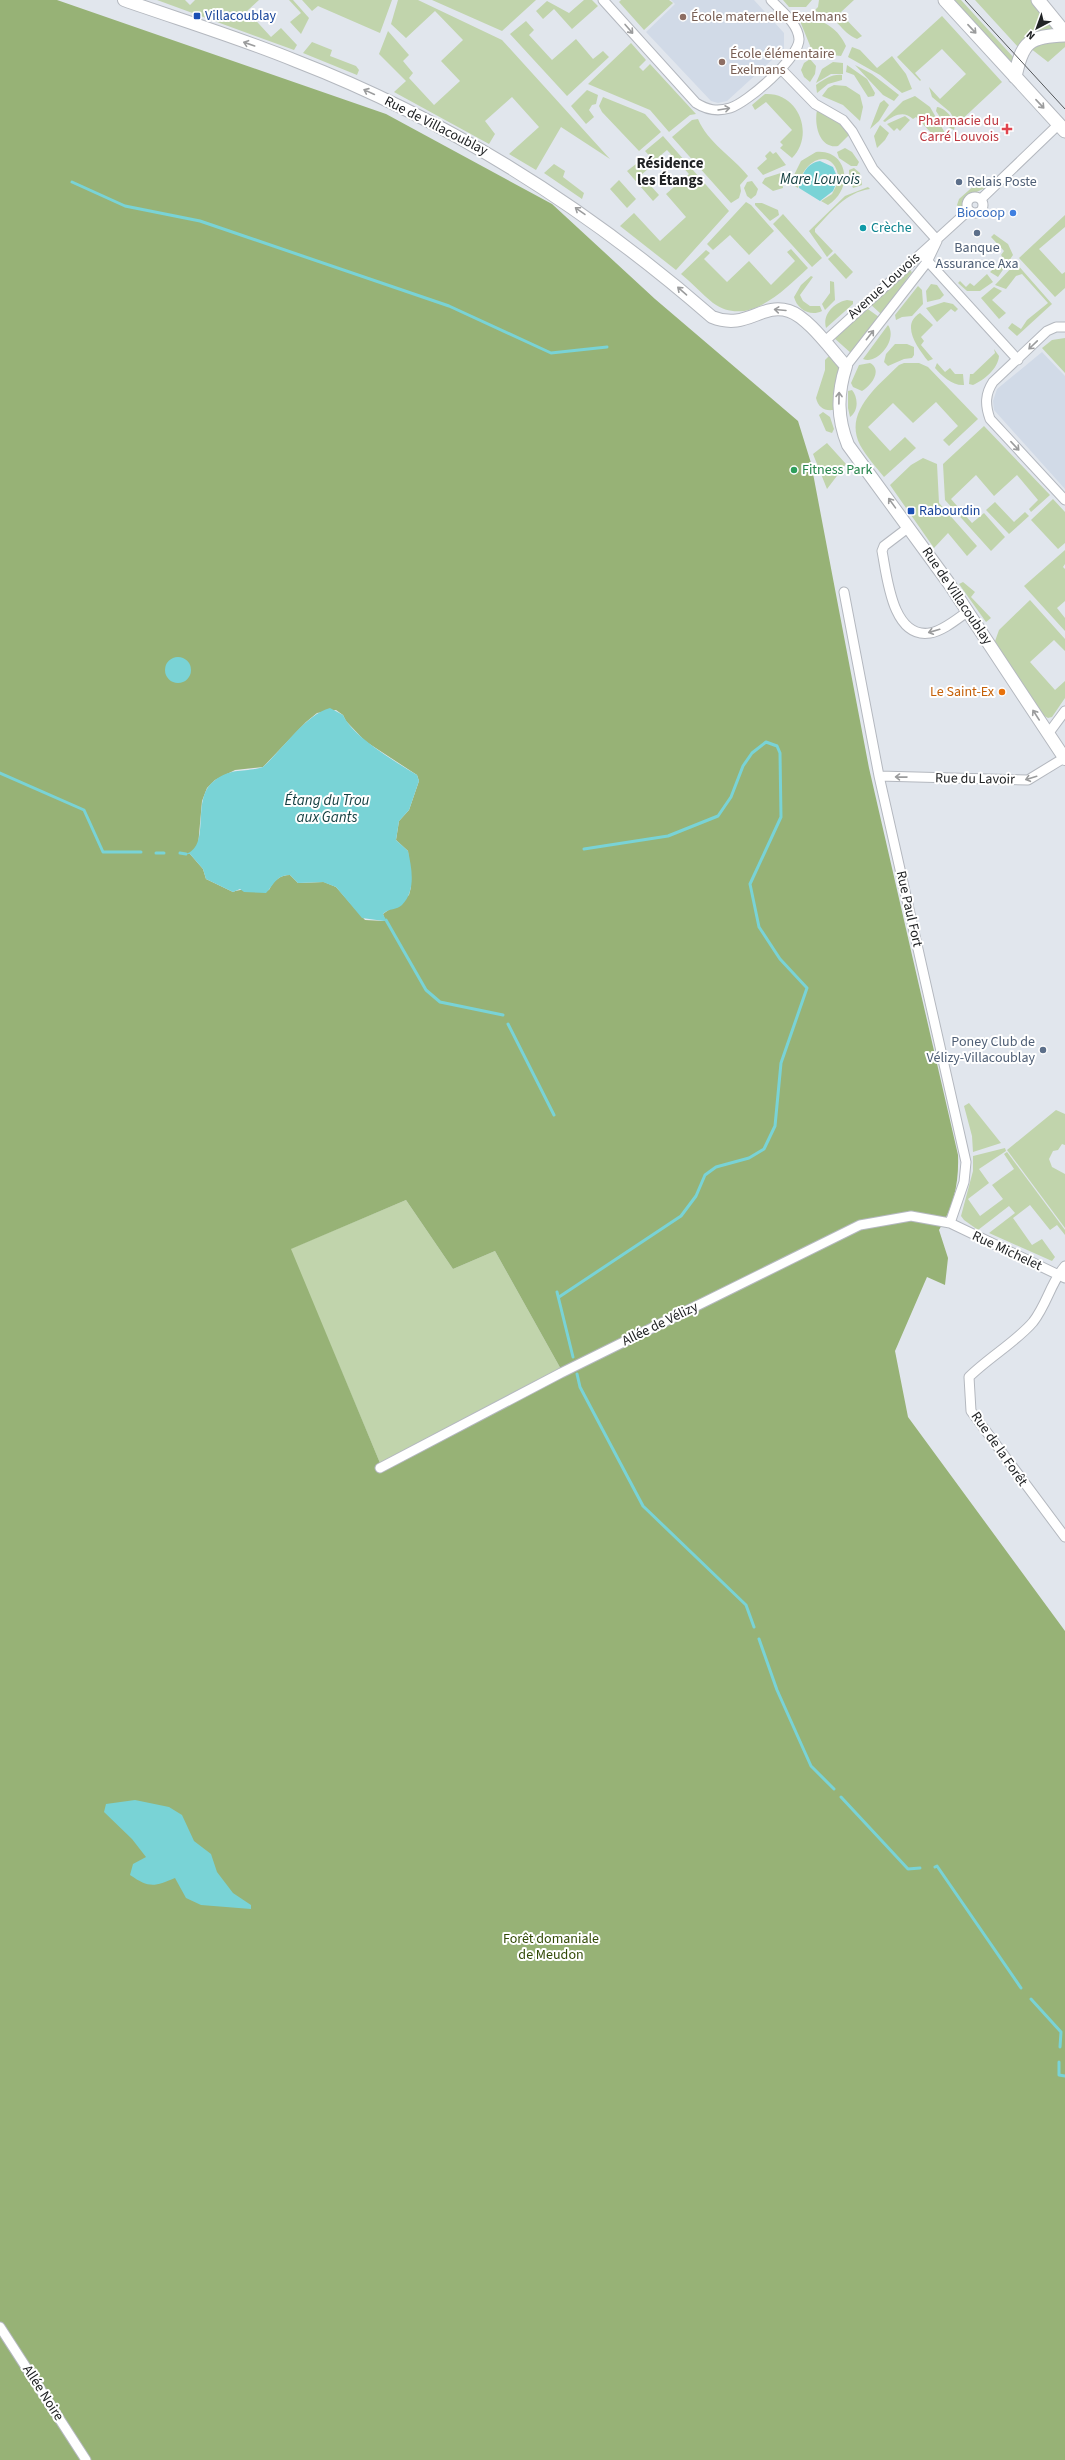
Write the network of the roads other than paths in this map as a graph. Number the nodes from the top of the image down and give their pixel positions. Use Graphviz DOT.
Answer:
graph roads {
  1 [pos="124,0"];
  2 [pos="603,0"];
  3 [pos="771,0"];
  4 [pos="945,0"];
  5 [pos="1038,0"];
  6 [pos="1065,34"];
  7 [pos="781,69"];
  8 [pos="1015,77"];
  9 [pos="1062,128"];
  10 [pos="937,240"];
  11 [pos="921,252"];
  12 [pos="927,262"];
  13 [pos="1065,327"];
  14 [pos="824,342"];
  15 [pos="1018,360"];
  16 [pos="846,366"];
  17 [pos="1065,500"];
  18 [pos="909,527"];
  19 [pos="844,592"];
  20 [pos="968,612"];
  21 [pos="1065,711"];
  22 [pos="1048,734"];
  23 [pos="1065,759"];
  24 [pos="880,776"];
  25 [pos="950,1223"];
  26 [pos="1065,1266"];
  27 [pos="1061,1276"];
  28 [pos="380,1468"];
  29 [pos="1065,1537"];
  30 [pos="0,2327"];
  31 [pos="86,2460"];
  14 -- 1 [label="street, Rue de Villacoublay, one-way"];
  2 -- 7 [label="street, one-way"];
  3 -- 7 [label="street"];
  4 -- 8 [label="main road, one-way"];
  5 -- 6 [label="main road"];
  6 -- 8 [label="main road"];
  7 -- 10 [label="street"];
  8 -- 9 [label="main road, one-way"];
  9 -- 10 [label="street"];
  10 -- 11 [label="street, Avenue Louvois"];
  10 -- 12 [label="street, Avenue Louvois"];
  11 -- 12 [label="street"];
  11 -- 14 [label="street, Avenue Louvois"];
  12 -- 15 [label="street"];
  16 -- 12 [label="street, Avenue Louvois, one-way"];
  13 -- 15 [label="street, one-way"];
  14 -- 16 [label="street"];
  15 -- 17 [label="street, one-way"];
  18 -- 16 [label="street, Rue de Villacoublay, one-way"];
  18 -- 20 [label="street, Rue de Villacoublay"];
  20 -- 18 [label="street, one-way"];
  19 -- 24 [label="street, Rue Paul Fort"];
  22 -- 20 [label="street, Rue de Villacoublay, one-way"];
  21 -- 22 [label="street"];
  22 -- 23 [label="street, Rue de Villacoublay"];
  23 -- 24 [label="street, Rue du Lavoir, one-way"];
  24 -- 25 [label="street, Rue Paul Fort"];
  25 -- 27 [label="street, Rue Michelet"];
  25 -- 28 [label="street, Allée de Vélizy"];
  26 -- 27 [label="street, Rue de la Forêt"];
  27 -- 29 [label="street, Rue de la Forêt"];
  30 -- 31 [label="street, Allée Noire"];
}
